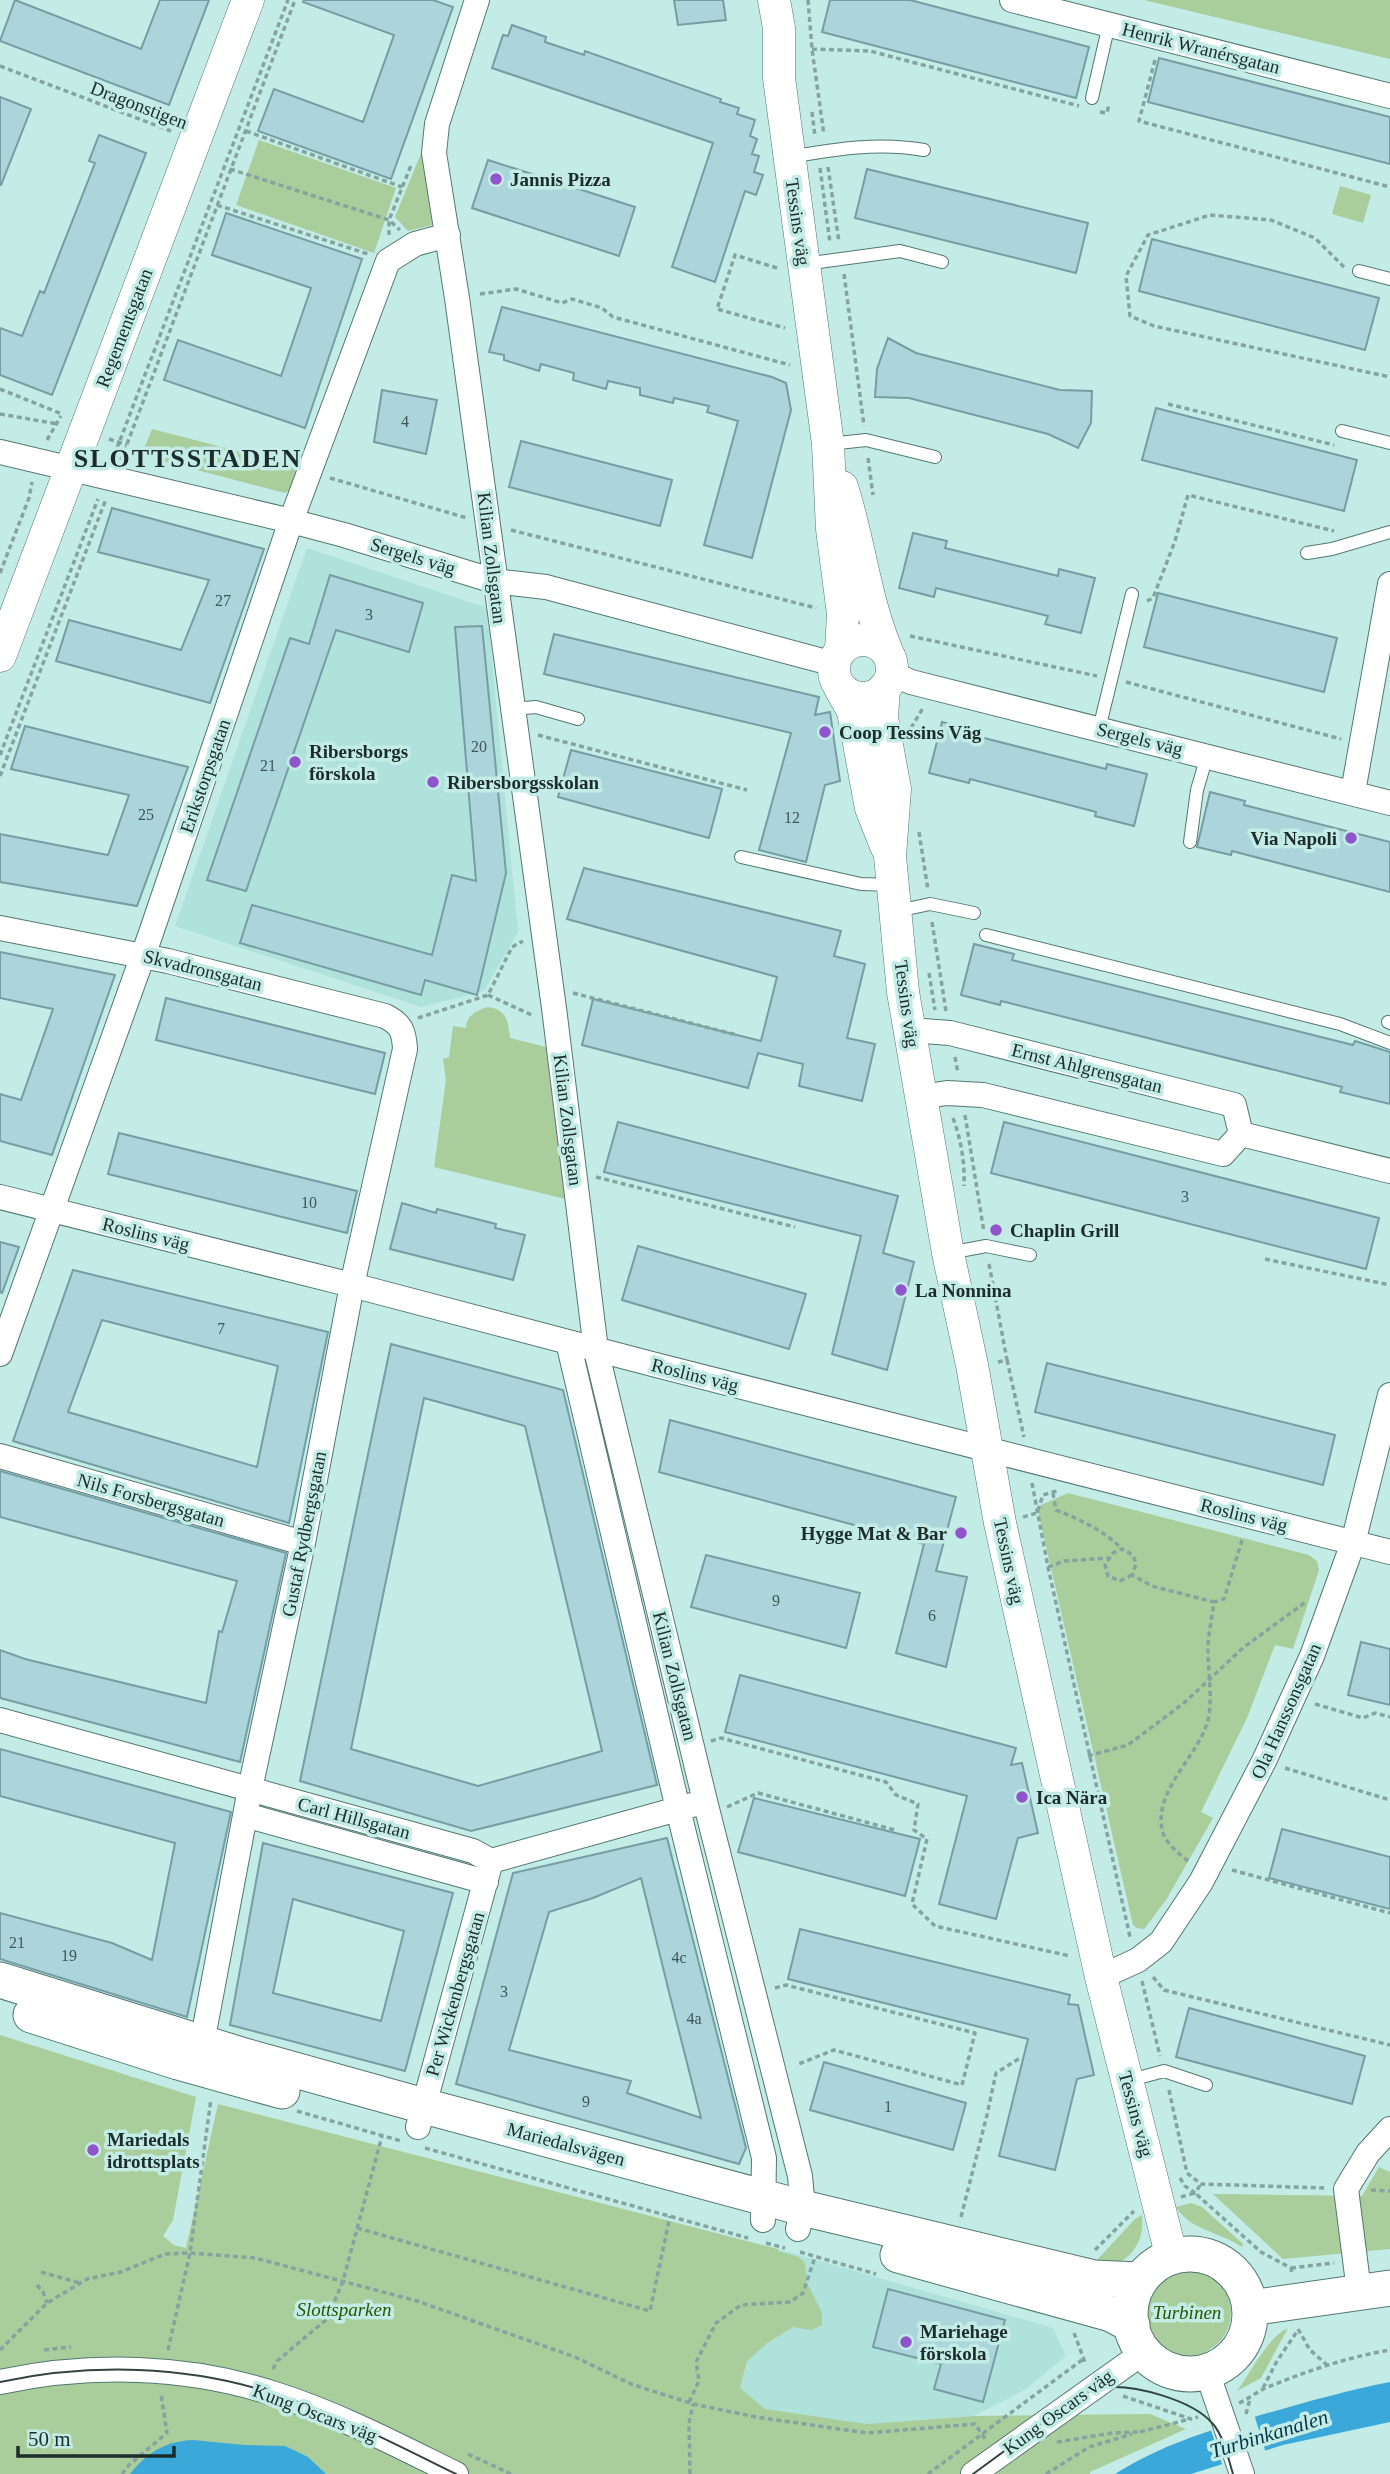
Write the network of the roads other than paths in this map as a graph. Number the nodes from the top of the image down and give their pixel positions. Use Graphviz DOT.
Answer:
graph roads {
  1 [pos="248,0"];
  2 [pos="477,0"];
  3 [pos="774,0"];
  4 [pos="1012,0"];
  5 [pos="1109,24"];
  6 [pos="1390,96"];
  7 [pos="1093,104"];
  8 [pos="924,150"];
  9 [pos="790,158"];
  10 [pos="448,235"];
  11 [pos="942,262"];
  12 [pos="790,266"];
  13 [pos="1359,271"];
  14 [pos="1390,279"];
  15 [pos="1342,431"];
  16 [pos="1390,443"];
  17 [pos="828,444"];
  18 [pos="0,452"];
  19 [pos="935,457"];
  20 [pos="72,469"];
  21 [pos="291,521"];
  22 [pos="1390,532"];
  23 [pos="1307,553"];
  24 [pos="494,581"];
  25 [pos="1390,584"];
  26 [pos="1132,594"];
  27 [pos="1386,632"];
  28 [pos="0,656"];
  29 [pos="839,667"];
  30 [pos="888,672"];
  31 [pos="514,719"];
  32 [pos="578,719"];
  33 [pos="1098,729"];
  34 [pos="1207,756"];
  35 [pos="1353,792"];
  36 [pos="1390,803"];
  37 [pos="1190,842"];
  38 [pos="741,857"];
  39 [pos="893,884"];
  40 [pos="974,913"];
  41 [pos="0,928"];
  42 [pos="986,934"];
  43 [pos="143,955"];
  44 [pos="401,1027"];
  45 [pos="924,1031"];
  46 [pos="1390,1043"];
  47 [pos="934,1095"];
  48 [pos="1241,1134"];
  49 [pos="1390,1171"];
  50 [pos="0,1197"];
  51 [pos="52,1210"];
  52 [pos="948,1254"];
  53 [pos="1030,1255"];
  54 [pos="352,1285"];
  55 [pos="568,1342"];
  56 [pos="596,1350"];
  57 [pos="0,1354"];
  58 [pos="1390,1395"];
  59 [pos="1385,1438"];
  60 [pos="986,1450"];
  61 [pos="0,1456"];
  62 [pos="303,1543"];
  63 [pos="1353,1543"];
  64 [pos="1390,1552"];
  65 [pos="0,1720"];
  66 [pos="250,1789"];
  67 [pos="707,1808"];
  68 [pos="678,1809"];
  69 [pos="245,1815"];
  70 [pos="489,1871"];
  71 [pos="1101,1977"];
  72 [pos="0,1980"];
  73 [pos="0,2005"];
  74 [pos="202,2043"];
  75 [pos="1127,2081"];
  76 [pos="1206,2085"];
  77 [pos="1390,2129"];
  78 [pos="420,2131"];
  79 [pos="760,2224"];
  80 [pos="805,2231"];
  81 [pos="1172,2258"];
  82 [pos="1139,2280"];
  83 [pos="1375,2289"];
  84 [pos="1077,2302"];
  85 [pos="1250,2308"];
  86 [pos="1138,2339"];
  87 [pos="1207,2372"];
  88 [pos="0,2382"];
  89 [pos="1241,2472"];
  90 [pos="456,2474"];
  91 [pos="973,2474"];
  1 -- 20 [label="street, Regementsgatan"];
  2 -- 10 [label="street, Kilian Zollsgatan"];
  3 -- 9 [label="street, Tessins väg"];
  4 -- 5 [label="street, Henrik Wranérsgatan"];
  5 -- 6 [label="street, Henrik Wranérsgatan"];
  5 -- 7 [label="lane"];
  8 -- 9 [label="lane"];
  9 -- 12 [label="street, Tessins väg"];
  10 -- 21 [label="street, Erikstorpsgatan"];
  10 -- 24 [label="street, Kilian Zollsgatan"];
  11 -- 12 [label="lane"];
  12 -- 17 [label="street, Tessins väg"];
  13 -- 14 [label="lane"];
  15 -- 16 [label="lane"];
  17 -- 19 [label="lane"];
  17 -- 29 [label="street, Tessins väg"];
  17 -- 30 [label="street, Tessins väg"];
  18 -- 20 [label="street, Sergels väg"];
  20 -- 21 [label="street, Sergels väg"];
  20 -- 28 [label="street, Regementsgatan"];
  21 -- 24 [label="street, Sergels väg"];
  21 -- 43 [label="street, Erikstorpsgatan"];
  22 -- 23 [label="lane"];
  24 -- 29 [label="street, Sergels väg"];
  24 -- 31 [label="street, Kilian Zollsgatan"];
  25 -- 27 [label="street"];
  26 -- 33 [label="lane"];
  27 -- 35 [label="street"];
  29 -- 30 [label="street"];
  29 -- 30 [label="street"];
  29 -- 39 [label="street, Tessins väg"];
  30 -- 33 [label="street, Sergels väg"];
  30 -- 39 [label="street, Tessins väg"];
  31 -- 32 [label="lane"];
  31 -- 56 [label="street, Kilian Zollsgatan"];
  33 -- 34 [label="street, Sergels väg"];
  34 -- 35 [label="street, Sergels väg"];
  34 -- 37 [label="lane"];
  35 -- 36 [label="street, Sergels väg"];
  38 -- 39 [label="lane"];
  39 -- 40 [label="lane"];
  39 -- 45 [label="street, Tessins väg"];
  41 -- 43 [label="street, Skvadronsgatan"];
  42 -- 46 [label="lane"];
  43 -- 44 [label="street, Skvadronsgatan"];
  43 -- 51 [label="street, Erikstorpsgatan"];
  44 -- 54 [label="street, Gustaf Rydbergsgatan"];
  45 -- 47 [label="street, Tessins väg"];
  45 -- 48 [label="street, Ernst Ahlgrensgatan"];
  47 -- 48 [label="street"];
  47 -- 52 [label="street, Tessins väg"];
  48 -- 49 [label="street"];
  50 -- 51 [label="street, Roslins väg"];
  51 -- 54 [label="street, Roslins väg"];
  51 -- 57 [label="street, Erikstorpsgatan"];
  52 -- 53 [label="lane"];
  52 -- 60 [label="street, Tessins väg"];
  54 -- 55 [label="street, Roslins väg"];
  54 -- 62 [label="street, Gustaf Rydbergsgatan"];
  55 -- 56 [label="street, Roslins väg"];
  55 -- 68 [label="street, Kilian Zollsgatan"];
  56 -- 60 [label="street, Roslins väg"];
  56 -- 67 [label="street, Kilian Zollsgatan"];
  58 -- 59 [label="street, Ola Hanssonsgatan"];
  59 -- 63 [label="street, Ola Hanssonsgatan"];
  60 -- 63 [label="street, Roslins väg"];
  60 -- 71 [label="street, Tessins väg"];
  61 -- 62 [label="street, Nils Forsbergsgatan"];
  62 -- 66 [label="street, Gustaf Rydbergsgatan"];
  63 -- 64 [label="street, Roslins väg"];
  63 -- 71 [label="street, Ola Hanssonsgatan"];
  65 -- 66 [label="street, Carl Hillsgatan"];
  66 -- 69 [label="street, Gustaf Rydbergsgatan"];
  66 -- 70 [label="street, Carl Hillsgatan"];
  67 -- 68 [label="street"];
  67 -- 80 [label="street, Kilian Zollsgatan"];
  68 -- 70 [label="street"];
  68 -- 79 [label="street, Kilian Zollsgatan"];
  69 -- 70 [label="street, Carl Hillsgatan"];
  69 -- 74 [label="street, Gustaf Rydbergsgatan"];
  70 -- 78 [label="street, Per Wickenbergsgatan"];
  71 -- 75 [label="street, Tessins väg"];
  72 -- 74 [label="main road, Mariedalsvägen"];
  73 -- 78 [label="main road, Mariedalsvägen"];
  74 -- 78 [label="main road, Mariedalsvägen"];
  75 -- 76 [label="lane"];
  75 -- 81 [label="street, Tessins väg"];
  77 -- 83 [label="street"];
  78 -- 79 [label="main road, Mariedalsvägen"];
  79 -- 80 [label="main road, Mariedalsvägen"];
  80 -- 84 [label="main road, Mariedalsvägen"];
  81 -- 82 [label="main road"];
  81 -- 85 [label="main road"];
  82 -- 84 [label="main road, Mariedalsvägen"];
  82 -- 86 [label="main road"];
  83 -- 85 [label="main road"];
  84 -- 86 [label="main road, Mariedalsvägen"];
  85 -- 87 [label="main road"];
  86 -- 87 [label="main road, Mariedalsvägen"];
  86 -- 91 [label="street, Kung Oscars väg"];
  87 -- 89 [label="street"];
  88 -- 90 [label="street, Kung Oscars väg"];
}
